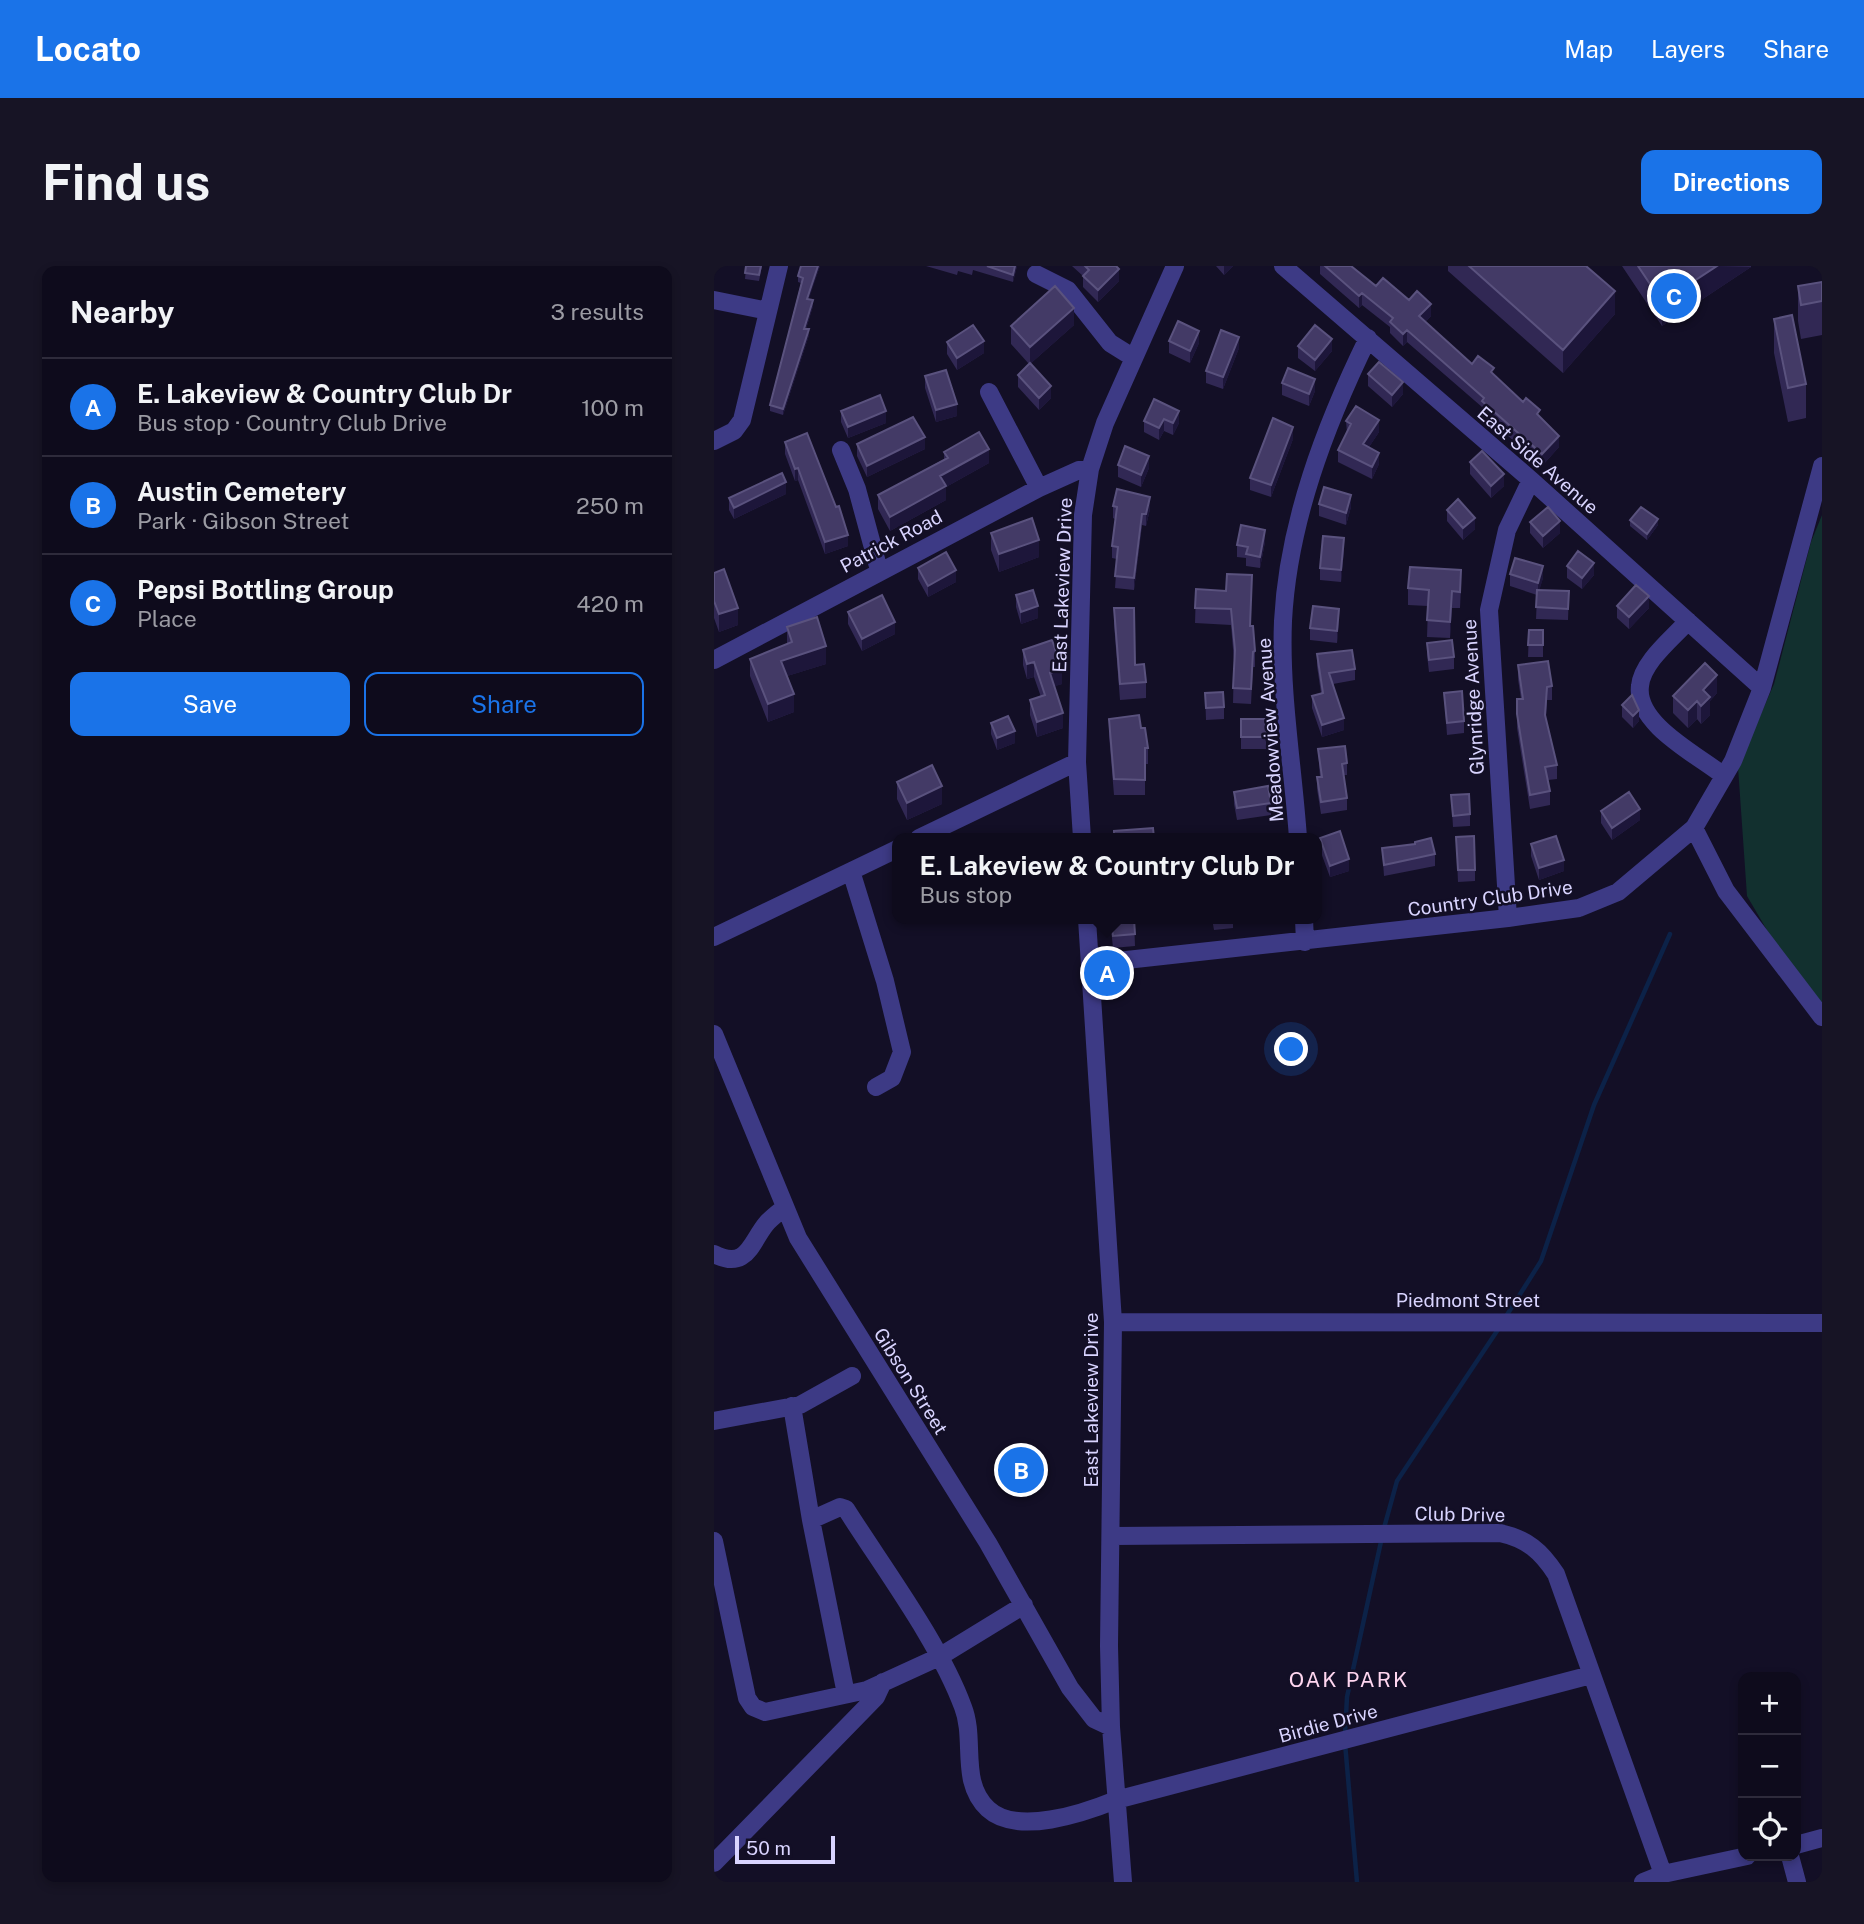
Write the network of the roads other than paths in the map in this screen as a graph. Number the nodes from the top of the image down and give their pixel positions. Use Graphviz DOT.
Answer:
graph roads {
  1 [pos="779,266"];
  2 [pos="1174,266"];
  3 [pos="1283,266"];
  4 [pos="1036,274"];
  5 [pos="714,300"];
  6 [pos="768,311"];
  7 [pos="1368,338"];
  8 [pos="1134,358"];
  9 [pos="989,392"];
  10 [pos="714,441"];
  11 [pos="841,450"];
  12 [pos="1822,466"];
  13 [pos="1090,469"];
  14 [pos="1531,480"];
  15 [pos="1039,488"];
  16 [pos="879,570"];
  17 [pos="1688,621"];
  18 [pos="714,660"];
  19 [pos="1762,688"];
  20 [pos="1077,762"];
  21 [pos="1724,776"];
  22 [pos="1693,828"];
  23 [pos="929,833"];
  24 [pos="1082,833"];
  25 [pos="1298,833"];
  26 [pos="892,851"];
  27 [pos="851,871"];
  28 [pos="1508,918"];
  29 [pos="1087,924"];
  30 [pos="1304,924"];
  31 [pos="714,937"];
  32 [pos="1306,942"];
  33 [pos="1090,964"];
  34 [pos="1822,1017"];
  35 [pos="714,1034"];
  36 [pos="876,1087"];
  37 [pos="784,1208"];
  38 [pos="714,1254"];
  39 [pos="1113,1322"];
  40 [pos="1822,1323"];
  41 [pos="852,1376"];
  42 [pos="792,1406"];
  43 [pos="714,1421"];
  44 [pos="811,1520"];
  45 [pos="1113,1536"];
  46 [pos="714,1541"];
  47 [pos="1024,1605"];
  48 [pos="939,1657"];
  49 [pos="1591,1675"];
  50 [pos="883,1682"];
  51 [pos="846,1694"];
  52 [pos="1111,1727"];
  53 [pos="1116,1800"];
  54 [pos="1822,1838"];
  55 [pos="1801,1844"];
  56 [pos="1738,1858"];
  57 [pos="1791,1861"];
  58 [pos="714,1863"];
  59 [pos="1663,1874"];
  60 [pos="1123,1882"];
  61 [pos="1643,1882"];
  62 [pos="1797,1882"];
  1 -- 6 [label="street"];
  2 -- 8 [label="street, East Lakeview Drive"];
  3 -- 7 [label="street, East Side Avenue"];
  4 -- 8 [label="street"];
  5 -- 6 [label="street"];
  6 -- 10 [label="street"];
  7 -- 14 [label="street, East Side Avenue"];
  7 -- 25 [label="street, Meadowview Avenue"];
  8 -- 13 [label="street, East Lakeview Drive"];
  9 -- 15 [label="street"];
  11 -- 16 [label="street"];
  12 -- 19 [label="street, Country Club Drive"];
  13 -- 15 [label="street, Patrick Road"];
  13 -- 20 [label="street, East Lakeview Drive"];
  14 -- 17 [label="street, East Side Avenue"];
  14 -- 28 [label="street, Glynridge Avenue"];
  15 -- 16 [label="street, Patrick Road"];
  16 -- 18 [label="street, Patrick Road"];
  17 -- 19 [label="street, East Side Avenue"];
  17 -- 21 [label="street"];
  19 -- 21 [label="street, Country Club Drive"];
  20 -- 23 [label="street"];
  20 -- 24 [label="street, East Lakeview Drive"];
  21 -- 22 [label="street, Country Club Drive"];
  22 -- 28 [label="street, Country Club Drive"];
  22 -- 34 [label="street"];
  26 -- 27 [label="street"];
  27 -- 31 [label="street"];
  27 -- 36 [label="street"];
  28 -- 32 [label="street, Country Club Drive"];
  29 -- 33 [label="street, East Lakeview Drive"];
  30 -- 32 [label="street"];
  32 -- 33 [label="street, Country Club Drive"];
  33 -- 39 [label="street, East Lakeview Drive"];
  35 -- 37 [label="street, Gibson Street"];
  37 -- 38 [label="street"];
  37 -- 47 [label="street, Gibson Street"];
  39 -- 40 [label="street, Piedmont Street"];
  39 -- 45 [label="street, East Lakeview Drive"];
  41 -- 42 [label="street"];
  42 -- 43 [label="street"];
  42 -- 44 [label="street"];
  44 -- 48 [label="street, Birdie Drive"];
  44 -- 51 [label="street"];
  45 -- 49 [label="street, Club Drive"];
  45 -- 52 [label="street, East Lakeview Drive"];
  46 -- 51 [label="street"];
  47 -- 48 [label="street"];
  47 -- 52 [label="street, Gibson Street"];
  48 -- 50 [label="street"];
  48 -- 53 [label="street, Birdie Drive"];
  49 -- 53 [label="street, Birdie Drive"];
  49 -- 59 [label="street, Club Drive"];
  50 -- 51 [label="street"];
  50 -- 58 [label="street"];
  52 -- 53 [label="street, East Lakeview Drive"];
  53 -- 60 [label="street, East Lakeview Drive"];
  54 -- 55 [label="street"];
  56 -- 59 [label="street"];
  57 -- 62 [label="street"];
  59 -- 61 [label="street"];
}
